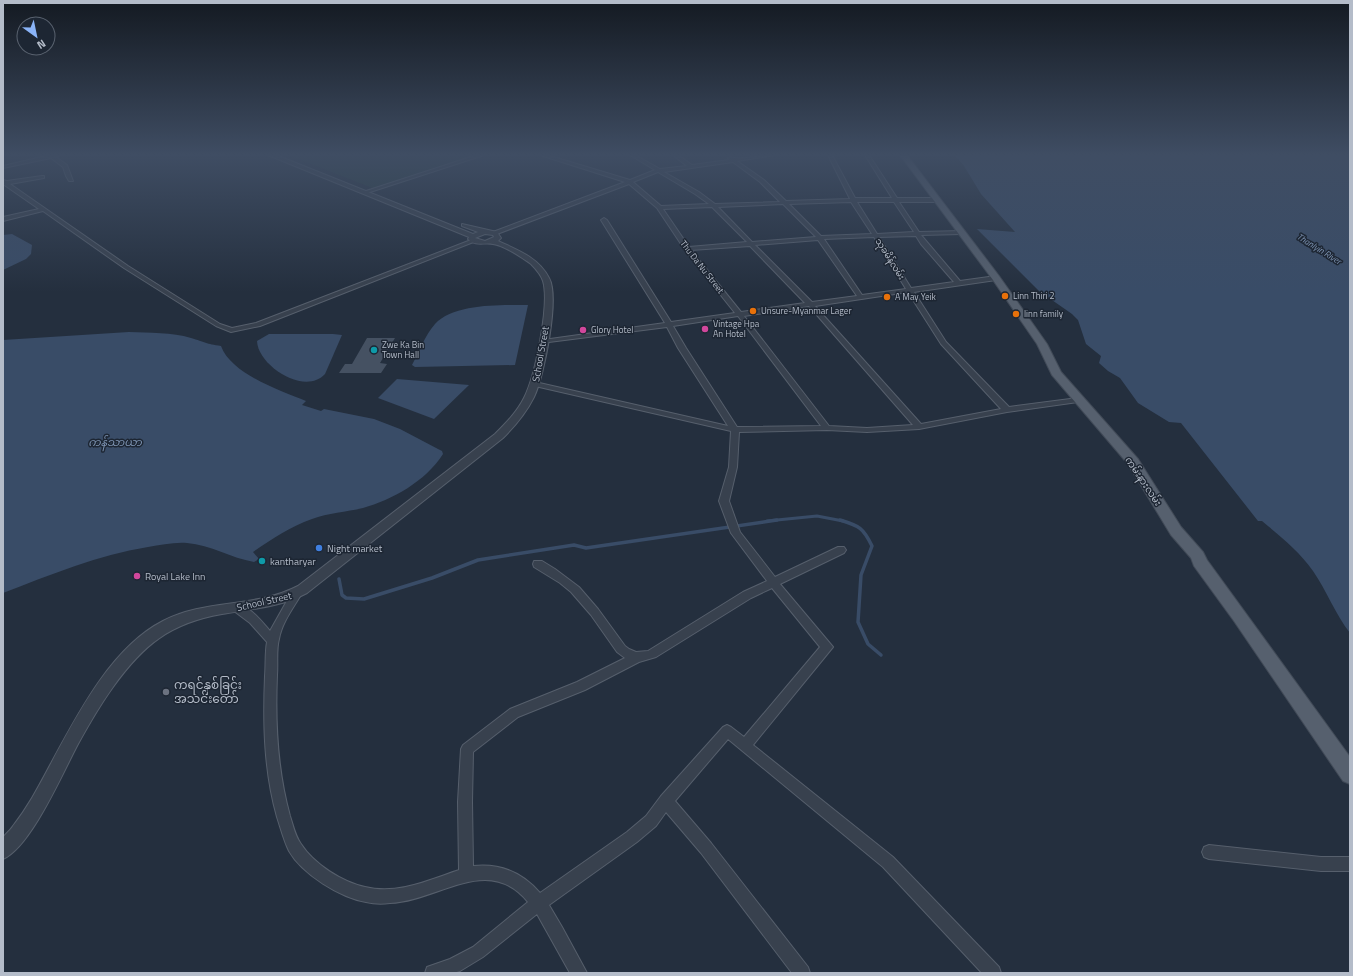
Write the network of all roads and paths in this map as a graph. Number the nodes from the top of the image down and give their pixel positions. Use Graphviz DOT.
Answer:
graph roads {
  1 [pos="854,200"];
  2 [pos="895,200"];
  3 [pos="936,200"];
  4 [pos="32,201"];
  5 [pos="386,201"];
  6 [pos="403,201"];
  7 [pos="581,201"];
  8 [pos="651,201"];
  9 [pos="707,201"];
  10 [pos="783,201"];
  11 [pos="842,201"];
  12 [pos="786,203"];
  13 [pos="713,205"];
  14 [pos="660,208"];
  15 [pos="45,209"];
  16 [pos="429,211"];
  17 [pos="419,214"];
  18 [pos="443,216"];
  19 [pos="3,219"];
  20 [pos="604,220"];
  21 [pos="457,222"];
  22 [pos="484,232"];
  23 [pos="961,232"];
  24 [pos="916,234"];
  25 [pos="874,235"];
  26 [pos="494,237"];
  27 [pos="473,238"];
  28 [pos="820,238"];
  29 [pos="752,244"];
  30 [pos="687,249"];
  31 [pos="996,278"];
  32 [pos="958,283"];
  33 [pos="908,289"];
  34 [pos="860,296"];
  35 [pos="810,304"];
  36 [pos="739,314"];
  37 [pos="669,324"];
  38 [pos="543,342"];
  39 [pos="535,384"];
  40 [pos="1078,400"];
  41 [pos="1008,410"];
  42 [pos="918,427"];
  43 [pos="827,428"];
  44 [pos="735,430"];
  45 [pos="841,550"];
  46 [pos="538,564"];
  47 [pos="773,582"];
  48 [pos="303,589"];
  49 [pos="238,608"];
  50 [pos="272,642"];
  51 [pos="636,658"];
  52 [pos="745,745"];
  53 [pos="1350,774"];
  54 [pos="666,801"];
  55 [pos="3,850"];
  56 [pos="1209,852"];
  57 [pos="1350,864"];
  58 [pos="466,874"];
  59 [pos="539,903"];
  60 [pos="433,973"];
  61 [pos="579,973"];
  62 [pos="802,973"];
  63 [pos="993,973"];
  1 -- 25 [label="street, သုခမိန်လမ်း"];
  2 -- 24 [label="street"];
  3 -- 23 [label="main road, ကမ်းနားလမ်း"];
  4 -- 15 [label="street"];
  5 -- 17 [label="street"];
  6 -- 16 [label="street"];
  7 -- 26 [label="street"];
  8 -- 14 [label="street, Thu Da Nu Street"];
  9 -- 13 [label="street"];
  10 -- 12 [label="street"];
  11 -- 12 [label="street"];
  12 -- 13 [label="street"];
  12 -- 28 [label="street"];
  13 -- 14 [label="street"];
  13 -- 29 [label="street"];
  14 -- 30 [label="street, Thu Da Nu Street"];
  15 -- 19 [label="street"];
  15 -- 27 [label="street"];
  16 -- 17 [label="street"];
  16 -- 18 [label="street"];
  17 -- 27 [label="street"];
  20 -- 37 [label="street"];
  21 -- 22 [label="street"];
  22 -- 26 [label="street"];
  22 -- 27 [label="street"];
  23 -- 24 [label="street"];
  23 -- 31 [label="main road, ကမ်းနားလမ်း"];
  24 -- 25 [label="street"];
  24 -- 32 [label="street"];
  25 -- 28 [label="street"];
  25 -- 33 [label="street, သုခမိန်လမ်း"];
  26 -- 27 [label="street"];
  26 -- 38 [label="street, School Street"];
  28 -- 29 [label="street"];
  28 -- 34 [label="street"];
  29 -- 30 [label="street"];
  29 -- 35 [label="street"];
  30 -- 36 [label="street, Thu Da Nu Street"];
  31 -- 32 [label="street"];
  31 -- 40 [label="main road, ကမ်းနားလမ်း"];
  32 -- 33 [label="street"];
  33 -- 34 [label="street"];
  33 -- 41 [label="street, သုခမိန်လမ်း"];
  34 -- 35 [label="street"];
  35 -- 36 [label="street"];
  35 -- 42 [label="street"];
  36 -- 37 [label="street"];
  36 -- 43 [label="street, Thu Da Nu Street"];
  37 -- 38 [label="street"];
  37 -- 44 [label="street"];
  38 -- 39 [label="street, School Street"];
  39 -- 44 [label="street"];
  39 -- 48 [label="street, School Street"];
  40 -- 41 [label="street"];
  40 -- 53 [label="main road, ကမ်းနားလမ်း"];
  41 -- 42 [label="street"];
  42 -- 43 [label="street"];
  43 -- 44 [label="street"];
  44 -- 47 [label="street"];
  45 -- 47 [label="street"];
  46 -- 51 [label="street"];
  47 -- 51 [label="street"];
  47 -- 52 [label="street"];
  48 -- 49 [label="street, School Street"];
  48 -- 50 [label="street"];
  49 -- 50 [label="street"];
  49 -- 55 [label="street, School Street"];
  50 -- 58 [label="street"];
  51 -- 58 [label="street"];
  52 -- 54 [label="street"];
  52 -- 63 [label="street"];
  54 -- 59 [label="street"];
  54 -- 62 [label="street"];
  56 -- 57 [label="street"];
  58 -- 59 [label="street"];
  59 -- 60 [label="street"];
  59 -- 61 [label="street"];
}
